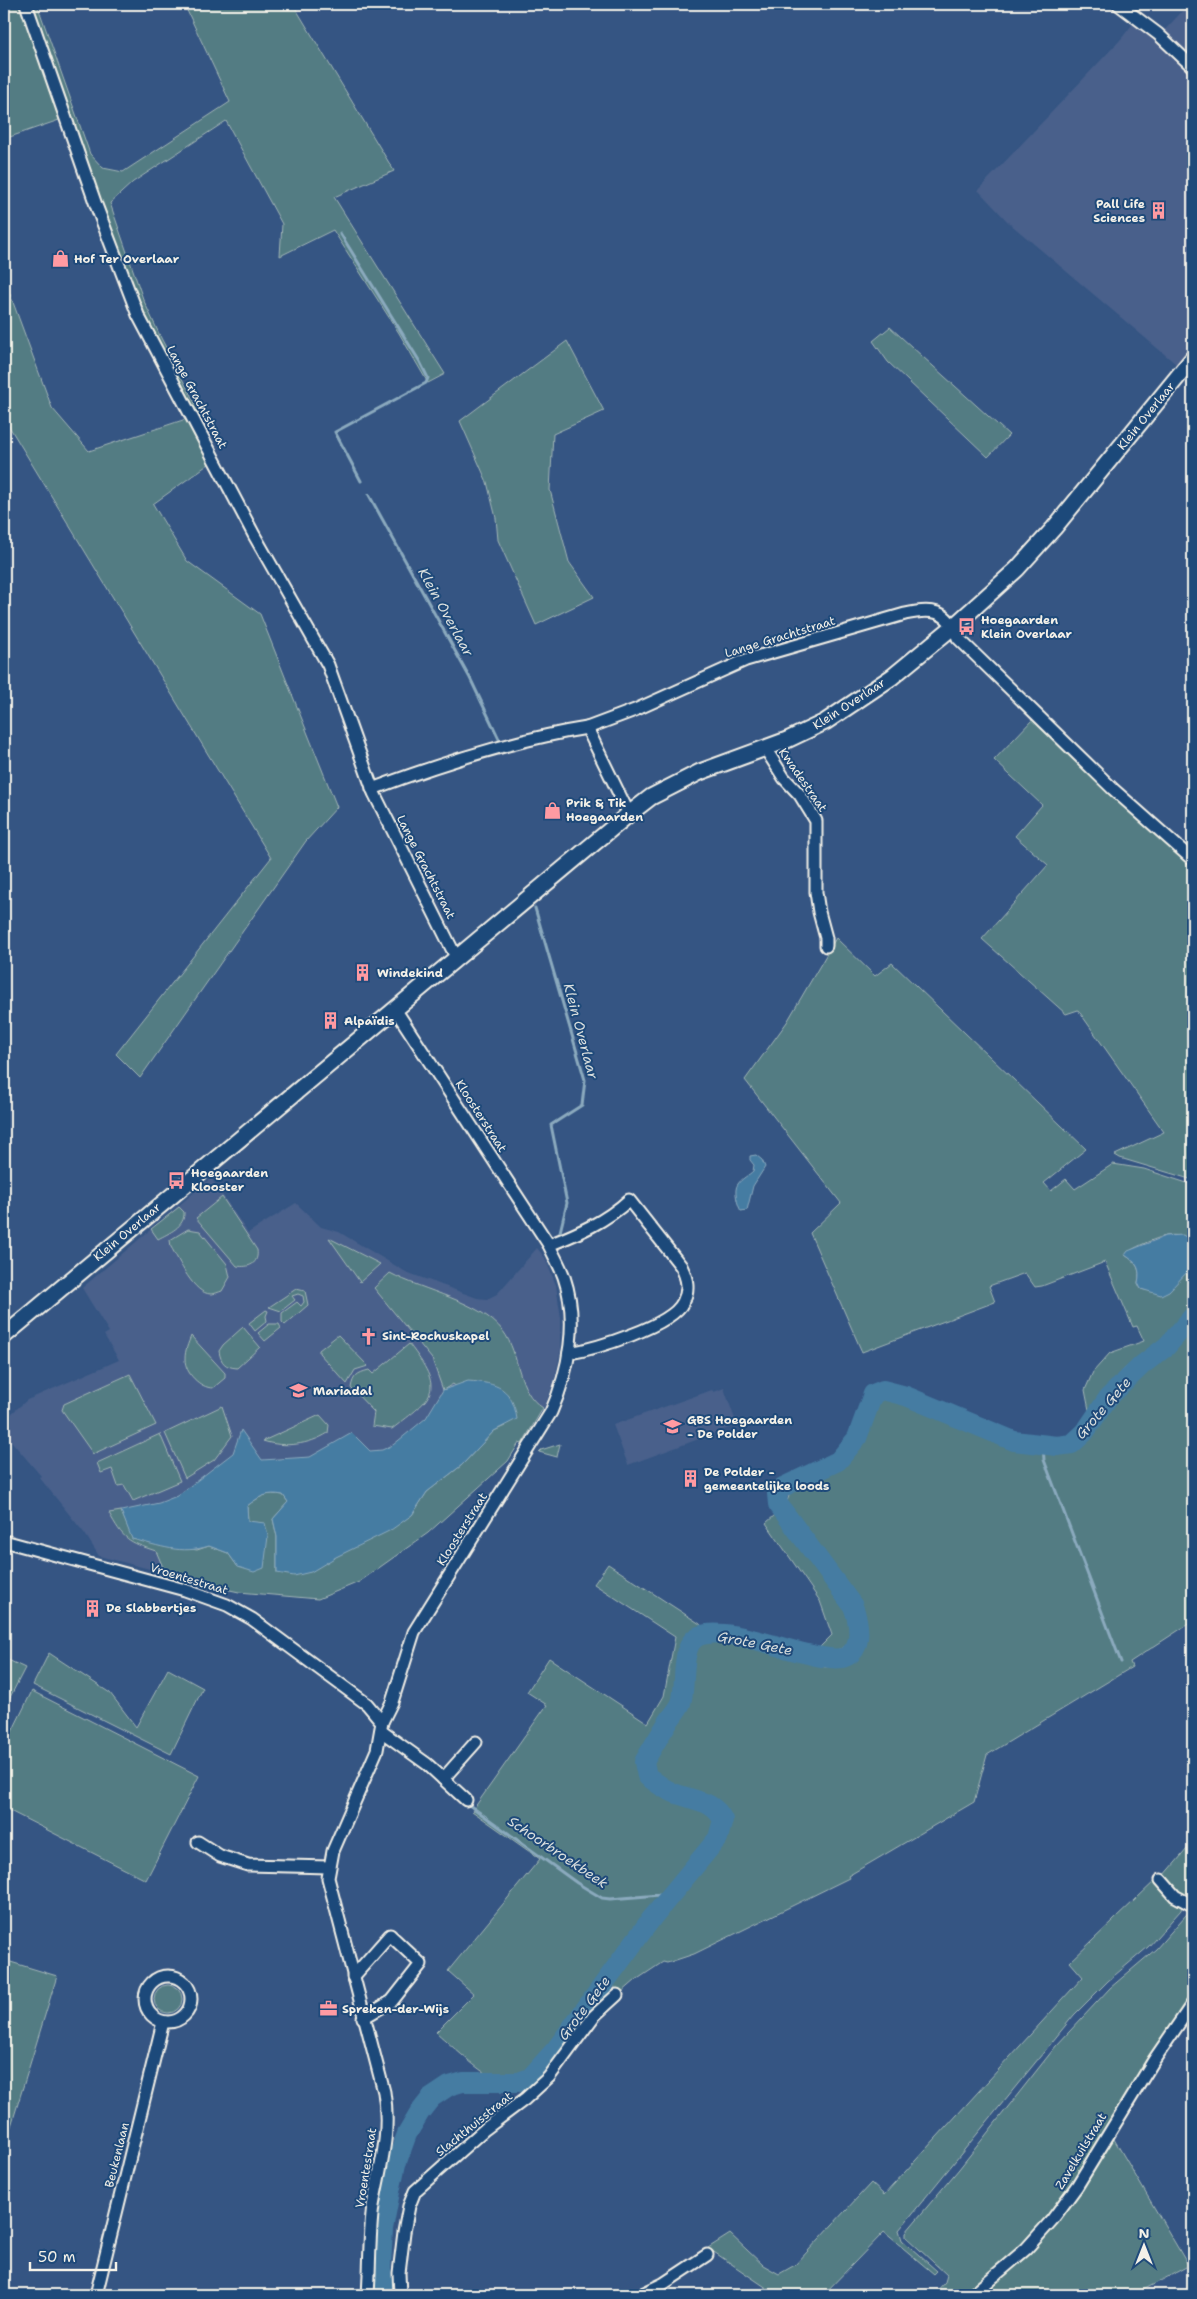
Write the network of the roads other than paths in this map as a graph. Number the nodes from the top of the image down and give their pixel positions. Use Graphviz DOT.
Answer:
graph roads {
  1 [pos="26,4"];
  2 [pos="1118,4"];
  3 [pos="1193,67"];
  4 [pos="1193,358"];
  5 [pos="954,626"];
  6 [pos="587,728"];
  7 [pos="765,748"];
  8 [pos="372,789"];
  9 [pos="628,814"];
  10 [pos="1193,860"];
  11 [pos="826,946"];
  12 [pos="456,957"];
  13 [pos="395,1009"];
  14 [pos="549,1245"];
  15 [pos="4,1336"];
  16 [pos="569,1353"];
  17 [pos="4,1541"];
  18 [pos="382,1727"];
  19 [pos="476,1742"];
  20 [pos="443,1779"];
  21 [pos="466,1800"];
  22 [pos="198,1842"];
  23 [pos="329,1867"];
  24 [pos="1161,1880"];
  25 [pos="1192,1902"];
  26 [pos="354,1977"];
  27 [pos="617,1995"];
  28 [pos="1193,2003"];
  29 [pos="364,2018"];
  30 [pos="163,2022"];
  31 [pos="707,2255"];
  32 [pos="96,2295"];
  33 [pos="368,2295"];
  34 [pos="400,2295"];
  35 [pos="640,2295"];
  36 [pos="972,2295"];
  1 -- 8 [label="street, Lange Grachtstraat"];
  2 -- 3 [label="street"];
  4 -- 5 [label="main road, Klein Overlaar"];
  5 -- 6 [label="street, Lange Grachtstraat"];
  5 -- 7 [label="main road, Klein Overlaar"];
  5 -- 10 [label="street"];
  6 -- 8 [label="street, Lange Grachtstraat"];
  6 -- 9 [label="street"];
  7 -- 9 [label="main road, Klein Overlaar"];
  7 -- 11 [label="street, Kwadestraat"];
  8 -- 12 [label="street, Lange Grachtstraat"];
  9 -- 12 [label="main road, Klein Overlaar"];
  12 -- 13 [label="main road, Klein Overlaar"];
  13 -- 14 [label="street, Kloosterstraat"];
  13 -- 15 [label="main road, Klein Overlaar"];
  14 -- 16 [label="street, Kloosterstraat"];
  14 -- 16 [label="street"];
  16 -- 18 [label="street, Kloosterstraat"];
  17 -- 18 [label="street, Vroentestraat"];
  18 -- 20 [label="street, Vroentestraat"];
  18 -- 23 [label="street, Vroentestraat"];
  19 -- 20 [label="street"];
  20 -- 21 [label="street, Vroentestraat"];
  22 -- 23 [label="street"];
  23 -- 26 [label="street, Vroentestraat"];
  24 -- 25 [label="street"];
  26 -- 29 [label="street, Vroentestraat"];
  26 -- 29 [label="street"];
  27 -- 34 [label="street, Slachthuisstraat"];
  28 -- 36 [label="street, Zavelkuilstraat"];
  29 -- 33 [label="street, Vroentestraat"];
  30 -- 30 [label="street"];
  30 -- 32 [label="street, Beukenlaan"];
  31 -- 35 [label="street"];
}
